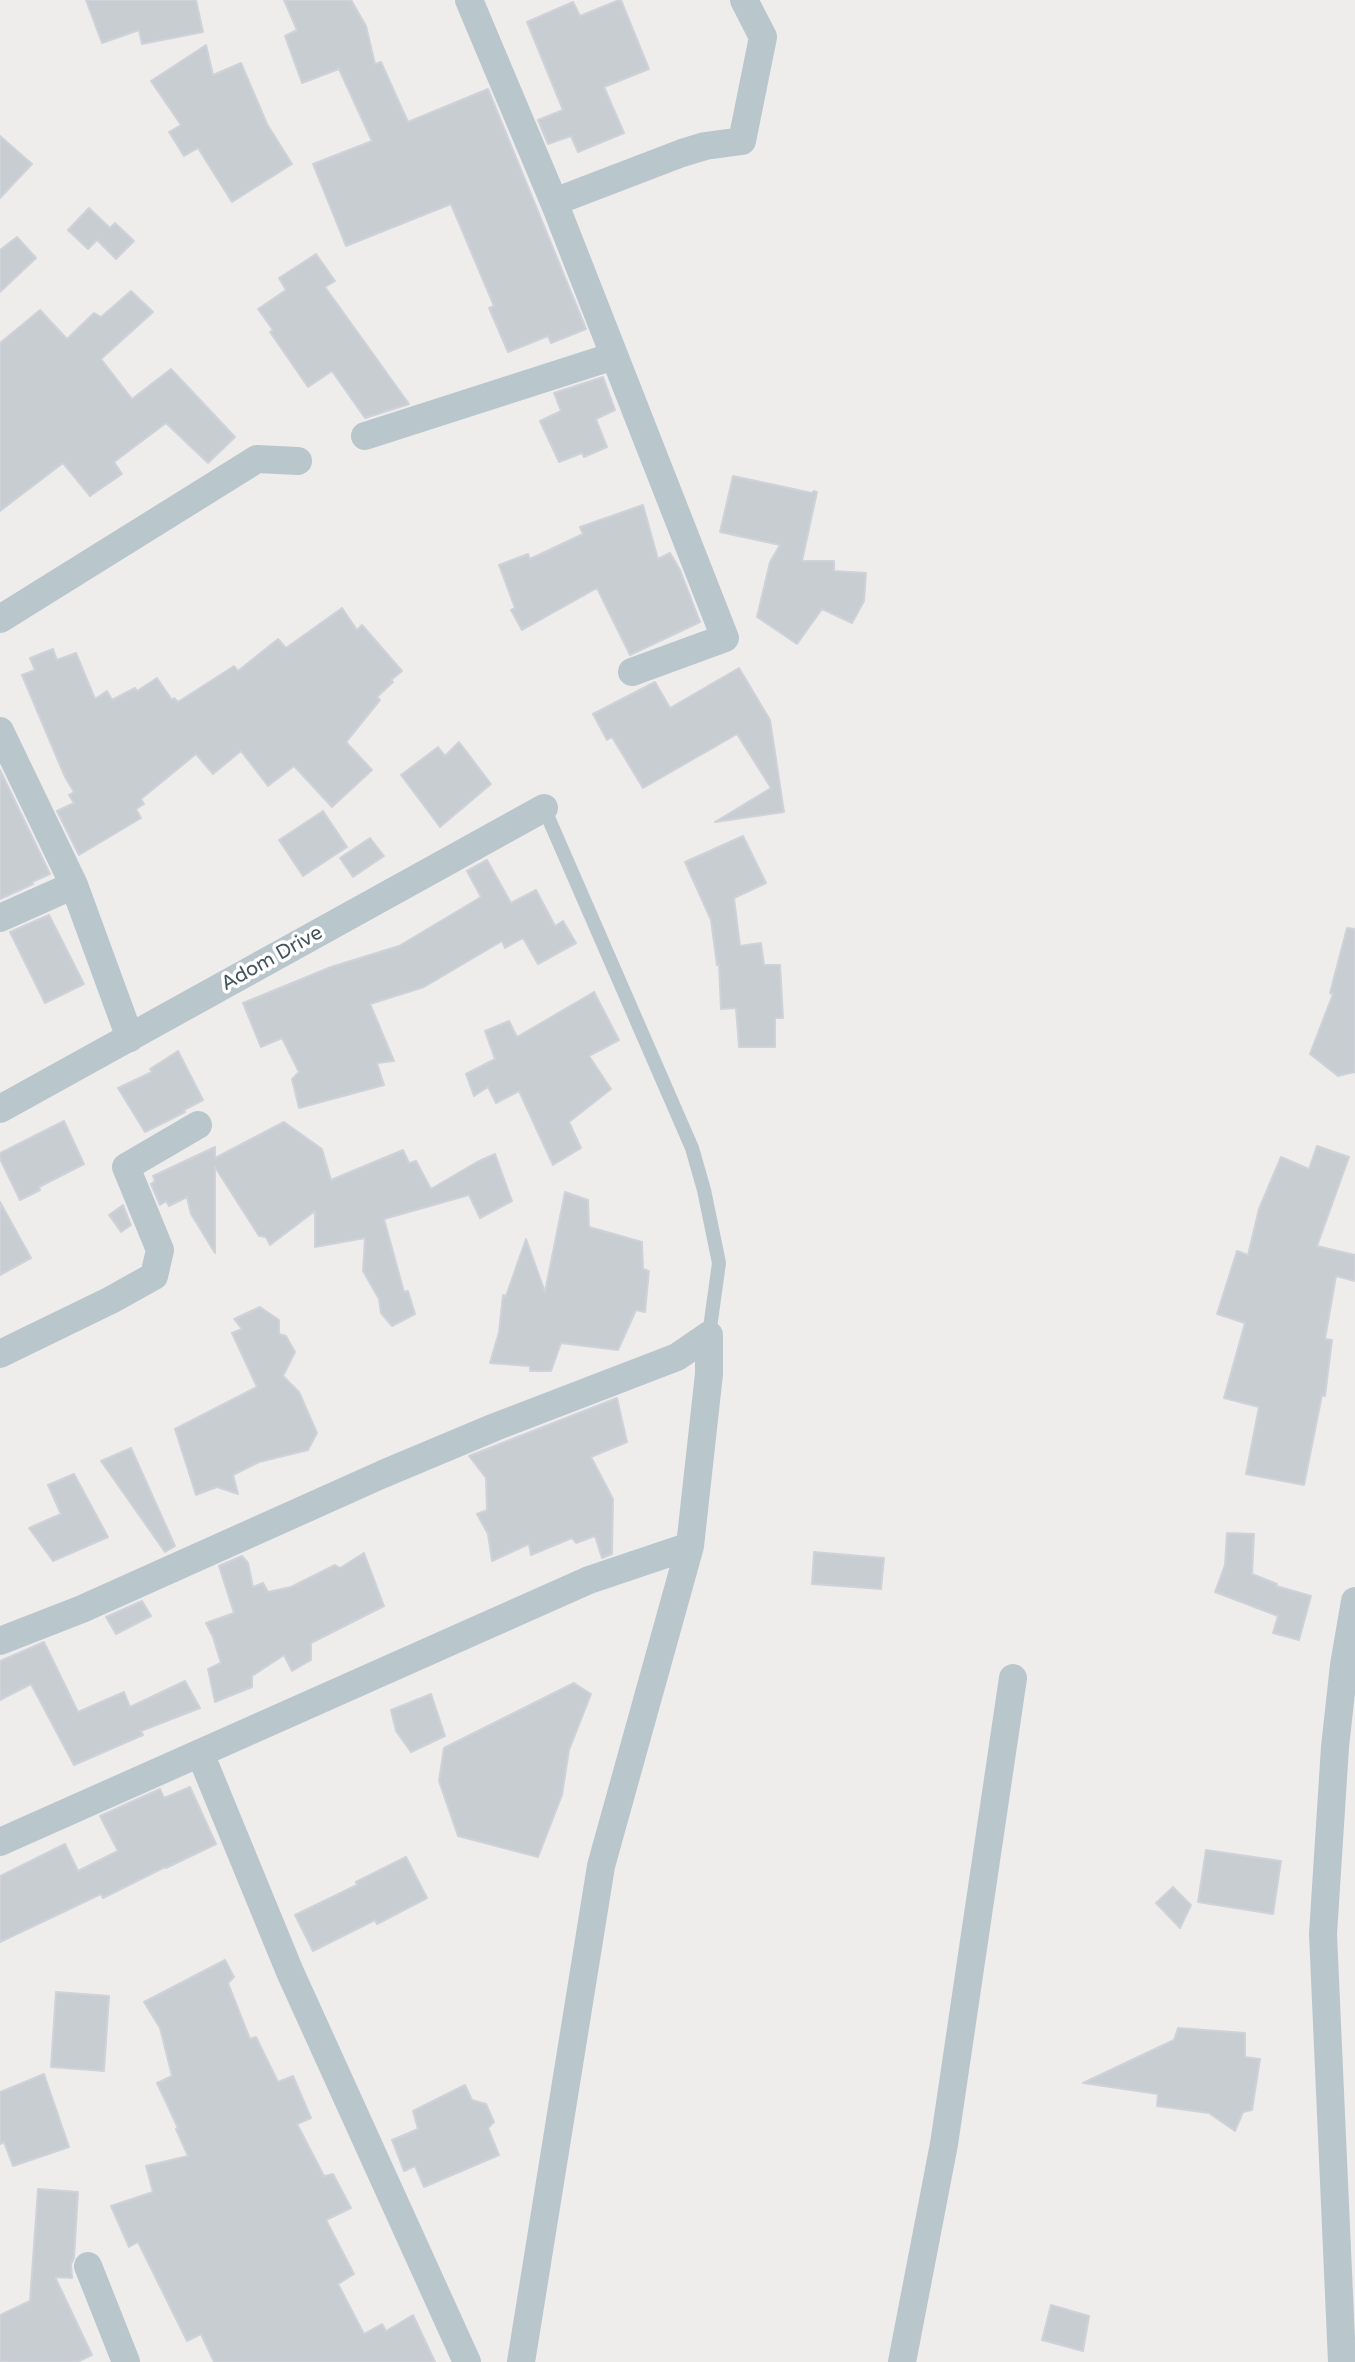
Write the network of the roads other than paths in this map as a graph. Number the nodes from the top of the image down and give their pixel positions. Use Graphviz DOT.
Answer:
graph roads {
  1 [pos="469,0"];
  2 [pos="744,0"];
  3 [pos="554,202"];
  4 [pos="614,356"];
  5 [pos="365,436"];
  6 [pos="298,461"];
  7 [pos="0,619"];
  8 [pos="632,672"];
  9 [pos="0,731"];
  10 [pos="544,808"];
  11 [pos="74,885"];
  12 [pos="0,918"];
  13 [pos="130,1038"];
  14 [pos="0,1109"];
  15 [pos="198,1125"];
  16 [pos="709,1335"];
  17 [pos="0,1354"];
  18 [pos="690,1546"];
  19 [pos="1355,1601"];
  20 [pos="0,1641"];
  21 [pos="1013,1678"];
  22 [pos="200,1753"];
  23 [pos="0,1842"];
  24 [pos="88,2266"];
  25 [pos="126,2362"];
  26 [pos="467,2362"];
  27 [pos="521,2362"];
  28 [pos="902,2362"];
  29 [pos="1342,2362"];
  1 -- 3 [label="street"];
  2 -- 3 [label="street"];
  3 -- 4 [label="street"];
  4 -- 5 [label="street"];
  4 -- 8 [label="street"];
  6 -- 7 [label="street"];
  9 -- 11 [label="street"];
  10 -- 13 [label="street, Adom Drive"];
  10 -- 16 [label="lane"];
  11 -- 12 [label="street"];
  11 -- 13 [label="street"];
  13 -- 14 [label="street, Adom Drive"];
  15 -- 17 [label="street"];
  16 -- 18 [label="street"];
  16 -- 20 [label="street"];
  18 -- 22 [label="street"];
  18 -- 27 [label="street"];
  19 -- 29 [label="street"];
  21 -- 28 [label="street"];
  22 -- 23 [label="street"];
  22 -- 26 [label="street"];
  24 -- 25 [label="street"];
}
